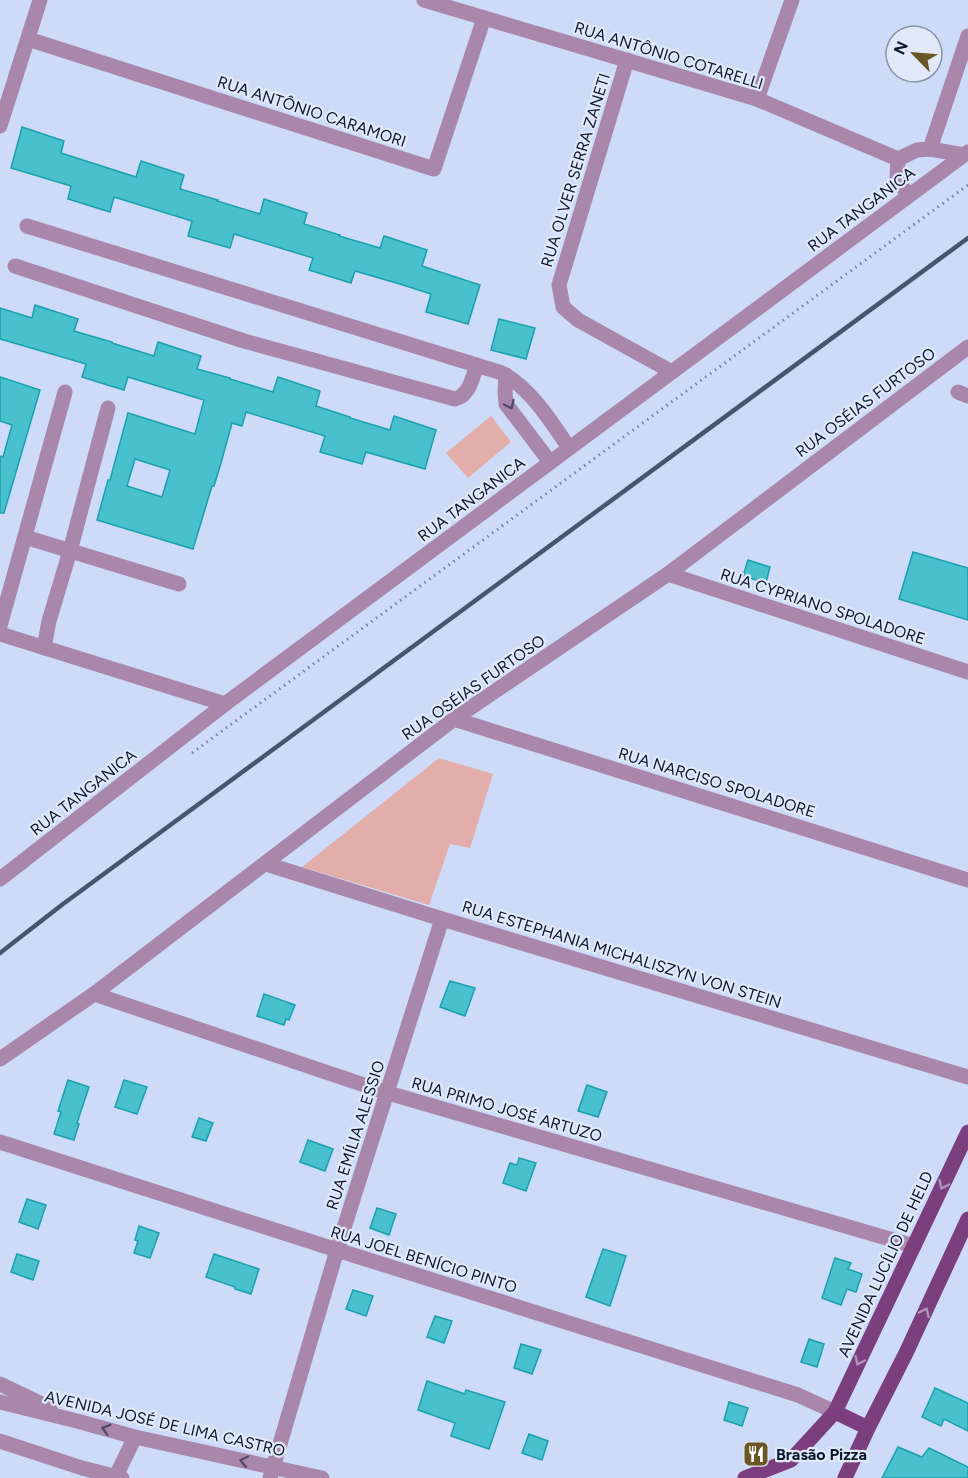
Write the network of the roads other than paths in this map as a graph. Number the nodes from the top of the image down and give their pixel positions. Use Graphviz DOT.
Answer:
graph roads {
  1 [pos="40,0"];
  2 [pos="792,0"];
  3 [pos="431,1"];
  4 [pos="484,18"];
  5 [pos="968,36"];
  6 [pos="28,39"];
  7 [pos="627,60"];
  8 [pos="757,99"];
  9 [pos="0,126"];
  10 [pos="930,149"];
  11 [pos="966,154"];
  12 [pos="898,159"];
  13 [pos="908,196"];
  14 [pos="27,226"];
  15 [pos="15,266"];
  16 [pos="968,347"];
  17 [pos="477,365"];
  18 [pos="672,372"];
  19 [pos="506,375"];
  20 [pos="65,392"];
  21 [pos="108,408"];
  22 [pos="569,448"];
  23 [pos="550,462"];
  24 [pos="25,537"];
  25 [pos="70,551"];
  26 [pos="668,574"];
  27 [pos="179,584"];
  28 [pos="0,626"];
  29 [pos="0,634"];
  30 [pos="44,648"];
  31 [pos="968,672"];
  32 [pos="225,704"];
  33 [pos="454,719"];
  34 [pos="266,864"];
  35 [pos="0,879"];
  36 [pos="968,880"];
  37 [pos="442,919"];
  38 [pos="94,994"];
  39 [pos="0,1059"];
  40 [pos="968,1077"];
  41 [pos="388,1093"];
  42 [pos="968,1132"];
  43 [pos="0,1142"];
  44 [pos="968,1219"];
  45 [pos="914,1246"];
  46 [pos="337,1250"];
  47 [pos="0,1384"];
  48 [pos="0,1402"];
  49 [pos="835,1412"];
  50 [pos="77,1421"];
  51 [pos="868,1428"];
  52 [pos="135,1437"];
  53 [pos="0,1441"];
  54 [pos="0,1451"];
  55 [pos="81,1468"];
  56 [pos="272,1472"];
  57 [pos="118,1478"];
  58 [pos="322,1478"];
  59 [pos="746,1478"];
  60 [pos="845,1478"];
  1 -- 6 [label="street"];
  2 -- 8 [label="street"];
  3 -- 4 [label="street, RUA ANTÔNIO COTARELLI"];
  4 -- 6 [label="street, RUA ANTÔNIO CARAMORI"];
  4 -- 7 [label="street, RUA ANTÔNIO COTARELLI"];
  5 -- 10 [label="street"];
  6 -- 9 [label="street"];
  7 -- 8 [label="street, RUA ANTÔNIO COTARELLI"];
  7 -- 18 [label="street, RUA OLVER SERRA ZANETI"];
  8 -- 12 [label="street, RUA ANTÔNIO COTARELLI"];
  10 -- 11 [label="street"];
  10 -- 12 [label="street"];
  11 -- 13 [label="street, RUA TANGANICA"];
  12 -- 13 [label="street"];
  13 -- 18 [label="street, RUA TANGANICA"];
  14 -- 17 [label="street"];
  15 -- 17 [label="street"];
  16 -- 26 [label="street, RUA OSÉIAS FURTOSO"];
  17 -- 19 [label="street"];
  18 -- 22 [label="street, RUA TANGANICA"];
  19 -- 22 [label="street"];
  19 -- 23 [label="street, one-way"];
  20 -- 24 [label="street"];
  21 -- 25 [label="street"];
  22 -- 23 [label="street, RUA TANGANICA"];
  23 -- 32 [label="street, RUA TANGANICA"];
  24 -- 25 [label="street"];
  24 -- 28 [label="street"];
  25 -- 27 [label="street"];
  25 -- 30 [label="street"];
  26 -- 31 [label="street, RUA CYPRIANO SPOLADORE"];
  26 -- 33 [label="street, RUA OSÉIAS FURTOSO"];
  29 -- 30 [label="street"];
  30 -- 32 [label="street"];
  32 -- 35 [label="street, RUA TANGANICA"];
  33 -- 34 [label="street, RUA OSÉIAS FURTOSO"];
  33 -- 36 [label="street, RUA NARCISO SPOLADORE"];
  34 -- 37 [label="street, RUA ESTEPHANIA MICHALISZYN VON STEIN"];
  34 -- 38 [label="street, RUA OSÉIAS FURTOSO"];
  37 -- 40 [label="street, RUA ESTEPHANIA MICHALISZYN VON STEIN"];
  37 -- 41 [label="street, RUA EMÍLIA ALESSIO"];
  38 -- 39 [label="street, RUA OSÉIAS FURTOSO"];
  38 -- 41 [label="street, RUA PRIMO JOSÉ ARTUZO"];
  41 -- 45 [label="street, RUA PRIMO JOSÉ ARTUZO"];
  41 -- 46 [label="street, RUA EMÍLIA ALESSIO"];
  42 -- 45 [label="main road, AVENIDA LUCÍLIO DE HELD, one-way"];
  43 -- 46 [label="street, RUA JOEL BENÍCIO PINTO"];
  51 -- 44 [label="main road, one-way"];
  45 -- 49 [label="main road, AVENIDA LUCÍLIO DE HELD, one-way"];
  46 -- 49 [label="street, RUA JOEL BENÍCIO PINTO"];
  46 -- 56 [label="street, RUA EMÍLIA ALESSIO"];
  47 -- 50 [label="street"];
  48 -- 50 [label="street, AVENIDA JOSÉ DE LIMA CASTRO"];
  49 -- 51 [label="main road"];
  49 -- 59 [label="main road, AVENIDA LUCÍLIO DE HELD"];
  52 -- 50 [label="street, AVENIDA JOSÉ DE LIMA CASTRO, one-way"];
  51 -- 60 [label="main road"];
  56 -- 52 [label="street, AVENIDA JOSÉ DE LIMA CASTRO, one-way"];
  52 -- 57 [label="street"];
  53 -- 55 [label="street"];
  54 -- 55 [label="street"];
  55 -- 57 [label="street"];
  56 -- 58 [label="street, AVENIDA JOSÉ DE LIMA CASTRO"];
}
